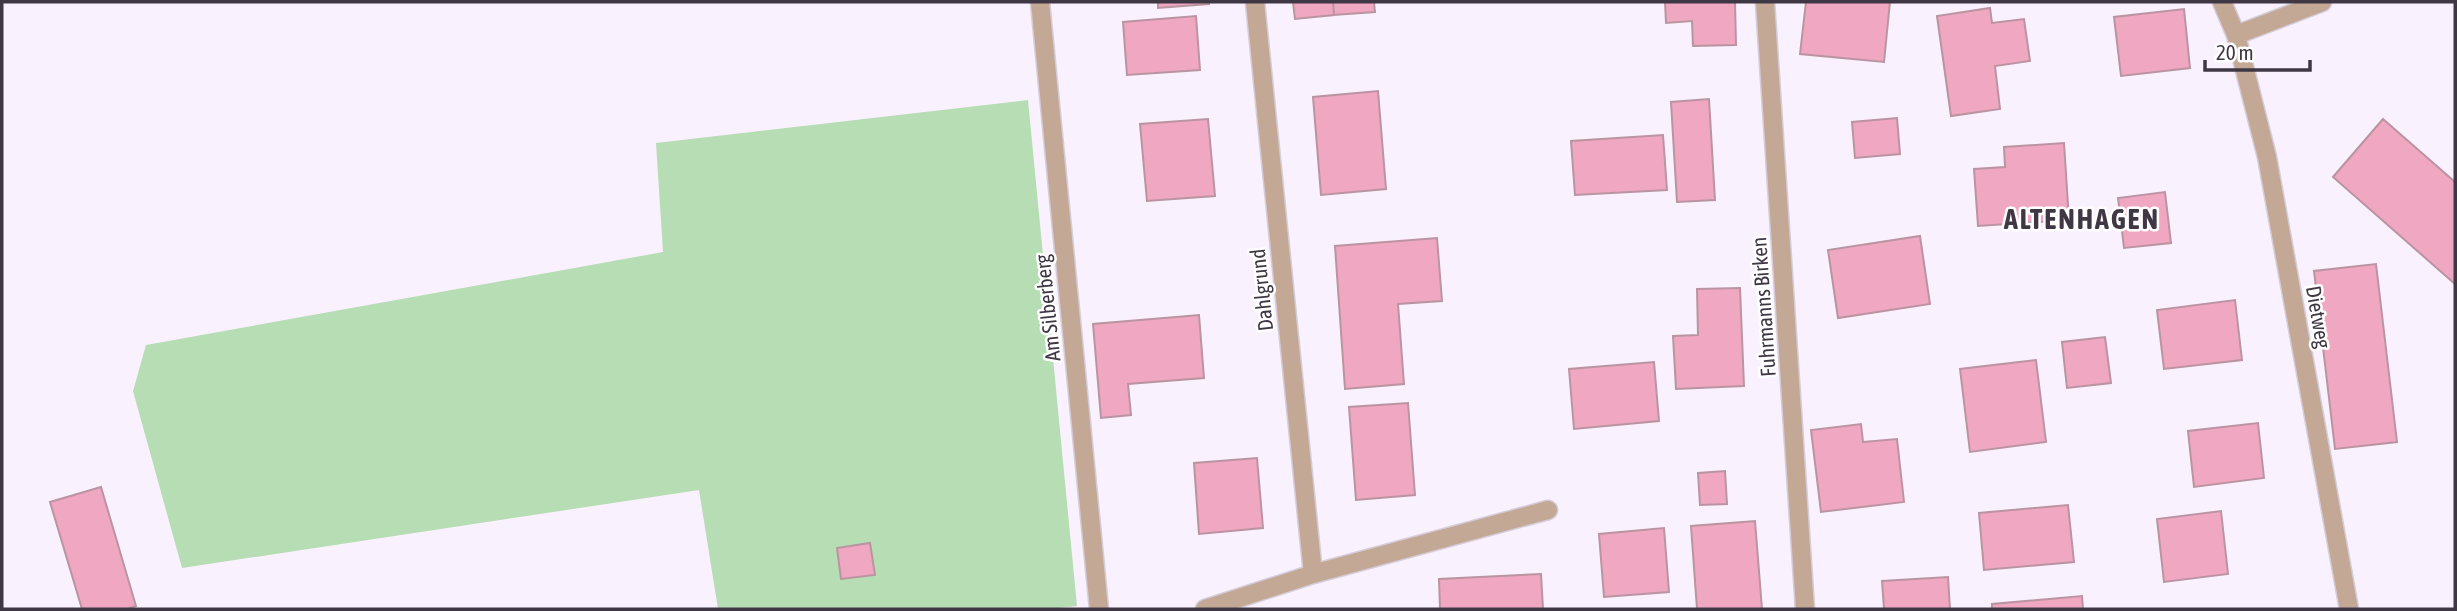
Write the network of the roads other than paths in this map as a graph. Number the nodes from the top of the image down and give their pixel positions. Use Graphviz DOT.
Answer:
graph roads {
  1 [pos="1040,2"];
  2 [pos="1255,2"];
  3 [pos="1765,2"];
  4 [pos="2222,2"];
  5 [pos="2322,2"];
  6 [pos="2236,35"];
  7 [pos="1548,510"];
  8 [pos="1312,575"];
  9 [pos="1099,609"];
  10 [pos="1205,609"];
  11 [pos="1805,609"];
  12 [pos="2349,609"];
  1 -- 9 [label="street, Am Silberberg"];
  2 -- 8 [label="street, Dahlgrund"];
  3 -- 11 [label="street, Fuhrmanns Birken"];
  4 -- 6 [label="street, Dietweg"];
  5 -- 6 [label="street"];
  6 -- 12 [label="street, Dietweg"];
  7 -- 8 [label="street"];
  8 -- 10 [label="street"];
}
